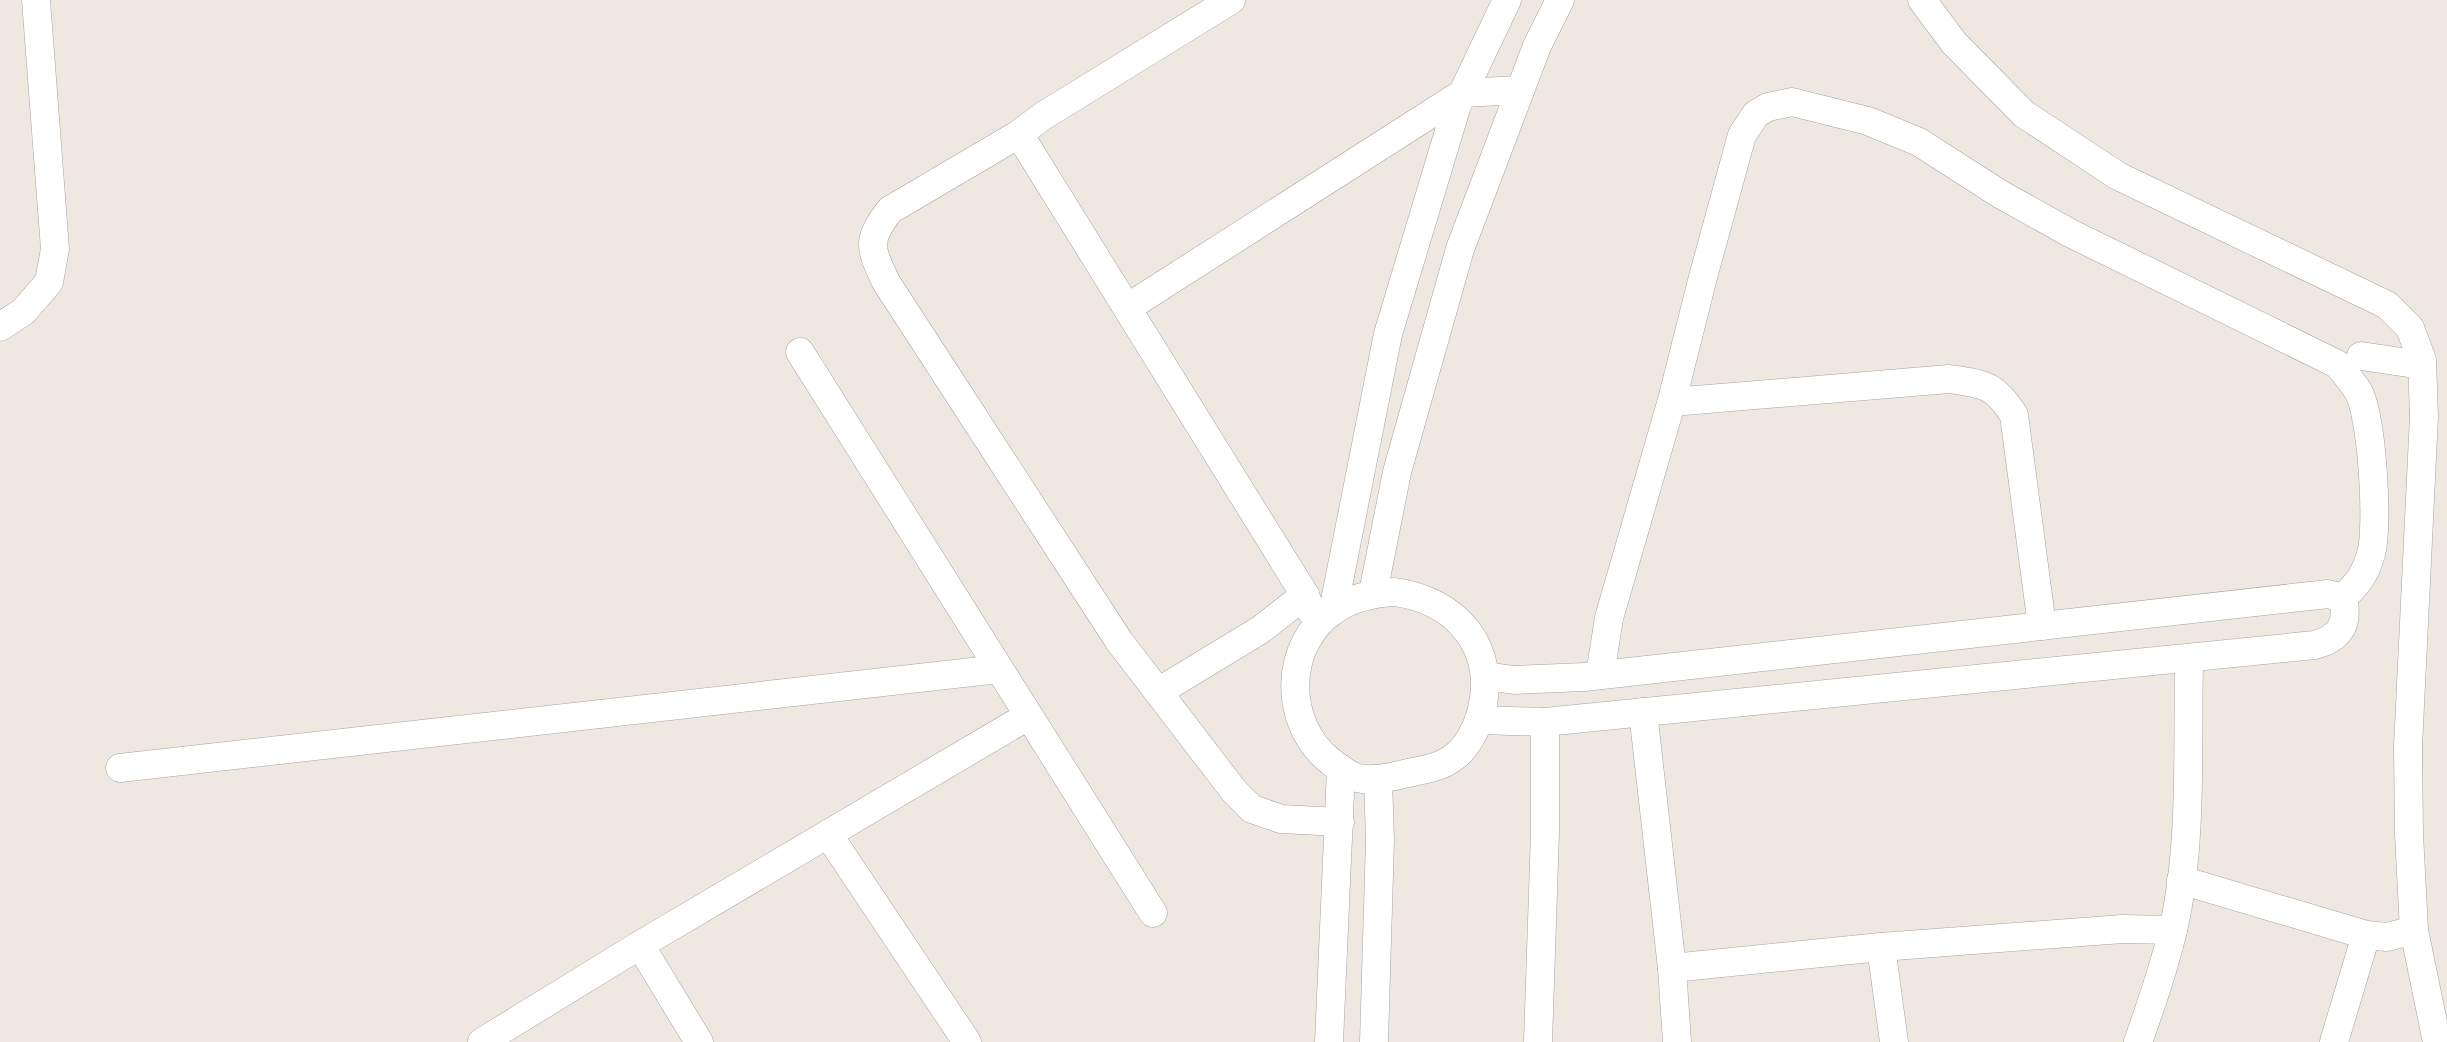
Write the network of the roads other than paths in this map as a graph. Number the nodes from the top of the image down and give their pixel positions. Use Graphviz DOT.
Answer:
graph roads {
  1 [pos="36,0"];
  2 [pos="1230,0"];
  3 [pos="1507,0"];
  4 [pos="1560,0"];
  5 [pos="1922,0"];
  6 [pos="1520,90"];
  7 [pos="1463,93"];
  8 [pos="1019,134"];
  9 [pos="1127,308"];
  10 [pos="0,327"];
  11 [pos="800,352"];
  12 [pos="2361,356"];
  13 [pos="2422,365"];
  14 [pos="1672,402"];
  15 [pos="1373,593"];
  16 [pos="1305,595"];
  17 [pos="2342,598"];
  18 [pos="1325,618"];
  19 [pos="2042,626"];
  20 [pos="2189,658"];
  21 [pos="998,669"];
  22 [pos="1600,675"];
  23 [pos="1485,676"];
  24 [pos="1158,692"];
  25 [pos="1643,712"];
  26 [pos="1028,716"];
  27 [pos="1480,720"];
  28 [pos="1545,722"];
  29 [pos="120,768"];
  30 [pos="1341,769"];
  31 [pos="1378,779"];
  32 [pos="1340,822"];
  33 [pos="828,834"];
  34 [pos="2181,880"];
  35 [pos="1152,913"];
  36 [pos="2172,930"];
  37 [pos="2414,930"];
  38 [pos="2366,935"];
  39 [pos="640,945"];
  40 [pos="1880,947"];
  41 [pos="1672,968"];
  42 [pos="482,1042"];
  43 [pos="700,1042"];
  44 [pos="967,1042"];
  45 [pos="1329,1042"];
  46 [pos="1374,1042"];
  47 [pos="1538,1042"];
  48 [pos="1677,1042"];
  49 [pos="1894,1042"];
  50 [pos="2138,1042"];
  51 [pos="2334,1042"];
  52 [pos="2437,1042"];
  1 -- 10 [label="street"];
  2 -- 8 [label="street"];
  3 -- 7 [label="street"];
  4 -- 6 [label="street"];
  5 -- 13 [label="street"];
  6 -- 7 [label="street"];
  6 -- 15 [label="street"];
  7 -- 9 [label="street"];
  7 -- 18 [label="street"];
  8 -- 9 [label="street"];
  8 -- 24 [label="street"];
  9 -- 16 [label="street"];
  11 -- 21 [label="street"];
  12 -- 13 [label="street"];
  13 -- 37 [label="street"];
  14 -- 17 [label="street"];
  14 -- 19 [label="street"];
  14 -- 22 [label="street"];
  15 -- 18 [label="street"];
  15 -- 23 [label="street"];
  16 -- 18 [label="street"];
  16 -- 24 [label="street"];
  17 -- 19 [label="street"];
  17 -- 20 [label="street"];
  18 -- 30 [label="street"];
  19 -- 22 [label="street"];
  20 -- 25 [label="street"];
  20 -- 34 [label="street"];
  21 -- 26 [label="street"];
  21 -- 29 [label="street"];
  22 -- 23 [label="street"];
  23 -- 27 [label="street"];
  24 -- 32 [label="street"];
  25 -- 28 [label="street"];
  25 -- 41 [label="street"];
  26 -- 33 [label="street"];
  26 -- 35 [label="street"];
  27 -- 28 [label="street"];
  27 -- 31 [label="street"];
  28 -- 47 [label="street"];
  30 -- 31 [label="street"];
  30 -- 32 [label="street"];
  31 -- 46 [label="street"];
  32 -- 45 [label="street"];
  33 -- 39 [label="street"];
  33 -- 44 [label="street"];
  34 -- 36 [label="street"];
  34 -- 38 [label="street"];
  36 -- 40 [label="street"];
  36 -- 50 [label="street"];
  37 -- 38 [label="street"];
  37 -- 52 [label="street"];
  38 -- 51 [label="street"];
  39 -- 42 [label="street"];
  39 -- 43 [label="street"];
  40 -- 41 [label="street"];
  40 -- 49 [label="street"];
  41 -- 48 [label="street"];
}
